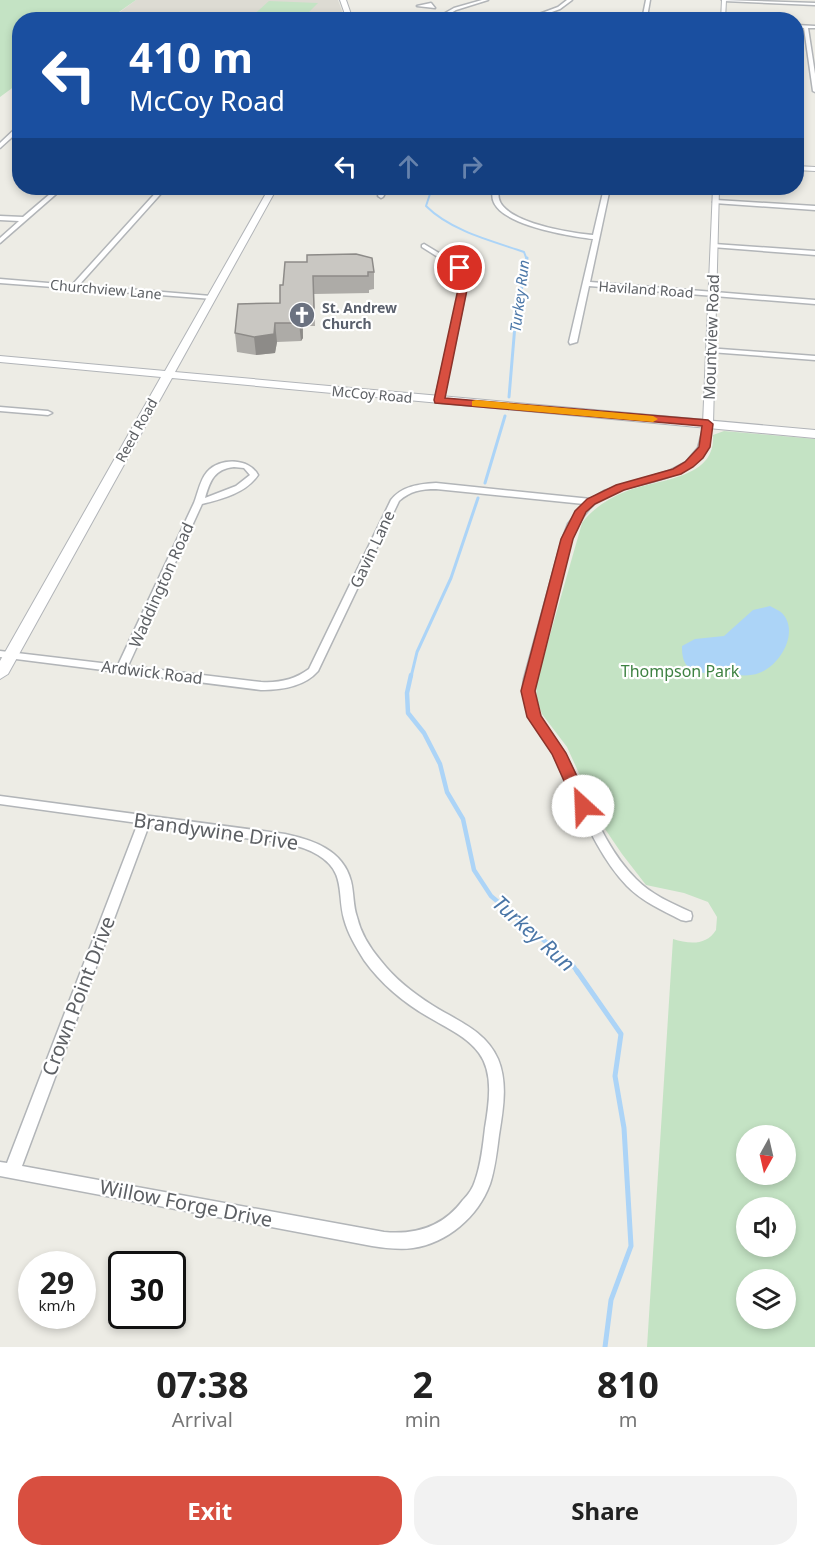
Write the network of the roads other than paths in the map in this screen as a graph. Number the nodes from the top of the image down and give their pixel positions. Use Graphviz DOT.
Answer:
graph roads {
  1 [pos="486,0"];
  2 [pos="570,0"];
  3 [pos="724,0"];
  4 [pos="815,4"];
  5 [pos="434,6"];
  6 [pos="455,9"];
  7 [pos="450,12"];
  8 [pos="548,12"];
  9 [pos="806,26"];
  10 [pos="815,27"];
  11 [pos="815,91"];
  12 [pos="12,136"];
  13 [pos="0,146"];
  14 [pos="52,195"];
  15 [pos="157,195"];
  16 [pos="269,195"];
  17 [pos="494,195"];
  18 [pos="605,195"];
  19 [pos="716,195"];
  20 [pos="716,202"];
  21 [pos="815,208"];
  22 [pos="0,218"];
  23 [pos="24,219"];
  24 [pos="596,237"];
  25 [pos="0,241"];
  26 [pos="424,246"];
  27 [pos="714,246"];
  28 [pos="815,254"];
  29 [pos="0,281"];
  30 [pos="586,284"];
  31 [pos="74,287"];
  32 [pos="712,294"];
  33 [pos="211,298"];
  34 [pos="815,302"];
  35 [pos="573,342"];
  36 [pos="710,350"];
  37 [pos="815,358"];
  38 [pos="0,359"];
  39 [pos="167,375"];
  40 [pos="439,400"];
  41 [pos="0,410"];
  42 [pos="48,413"];
  43 [pos="708,424"];
  44 [pos="815,434"];
  45 [pos="201,502"];
  46 [pos="591,502"];
  47 [pos="5,655"];
  48 [pos="123,668"];
  49 [pos="0,674"];
  50 [pos="304,679"];
  51 [pos="0,800"];
  52 [pos="145,821"];
  53 [pos="686,916"];
  54 [pos="6,1170"];
  55 [pos="372,1238"];
  1 -- 6 [label="street"];
  2 -- 8 [label="street"];
  3 -- 4 [label="street"];
  5 -- 6 [label="street"];
  6 -- 7 [label="street"];
  9 -- 10 [label="street"];
  9 -- 11 [label="street"];
  12 -- 13 [label="street"];
  14 -- 23 [label="street"];
  15 -- 31 [label="street"];
  16 -- 33 [label="main road, Reed Road"];
  17 -- 24 [label="street"];
  18 -- 24 [label="street"];
  19 -- 20 [label="street, Mountview Road"];
  20 -- 21 [label="street"];
  20 -- 27 [label="street, Mountview Road"];
  22 -- 23 [label="street"];
  23 -- 25 [label="street"];
  24 -- 30 [label="street"];
  26 -- 40 [label="street"];
  27 -- 28 [label="street"];
  27 -- 32 [label="street, Mountview Road"];
  29 -- 31 [label="street, Churchview Lane"];
  30 -- 32 [label="street, Haviland Road"];
  30 -- 35 [label="street"];
  31 -- 33 [label="street, Churchview Lane"];
  32 -- 34 [label="street, Haviland Road"];
  32 -- 36 [label="street, Mountview Road"];
  33 -- 39 [label="main road, Reed Road"];
  36 -- 37 [label="street"];
  36 -- 43 [label="street, Mountview Road"];
  38 -- 39 [label="main road, McCoy Road"];
  39 -- 40 [label="main road, McCoy Road"];
  39 -- 47 [label="main road, Reed Road"];
  40 -- 43 [label="main road, McCoy Road"];
  41 -- 42 [label="street"];
  43 -- 44 [label="main road, McCoy Road"];
  43 -- 46 [label="street, Mountview Road"];
  45 -- 45 [label="street, Waddington Road"];
  45 -- 48 [label="street, Waddington Road"];
  46 -- 50 [label="street, Gavin Lane"];
  46 -- 53 [label="street, Mountview Road"];
  47 -- 48 [label="street, Ardwick Road"];
  47 -- 49 [label="main road, Reed Road"];
  48 -- 50 [label="street, Ardwick Road"];
  51 -- 52 [label="street, Brandywine Drive"];
  52 -- 54 [label="street, Crown Point Drive"];
  52 -- 55 [label="street, Brandywine Drive"];
  54 -- 55 [label="street, Willow Forge Drive"];
}
